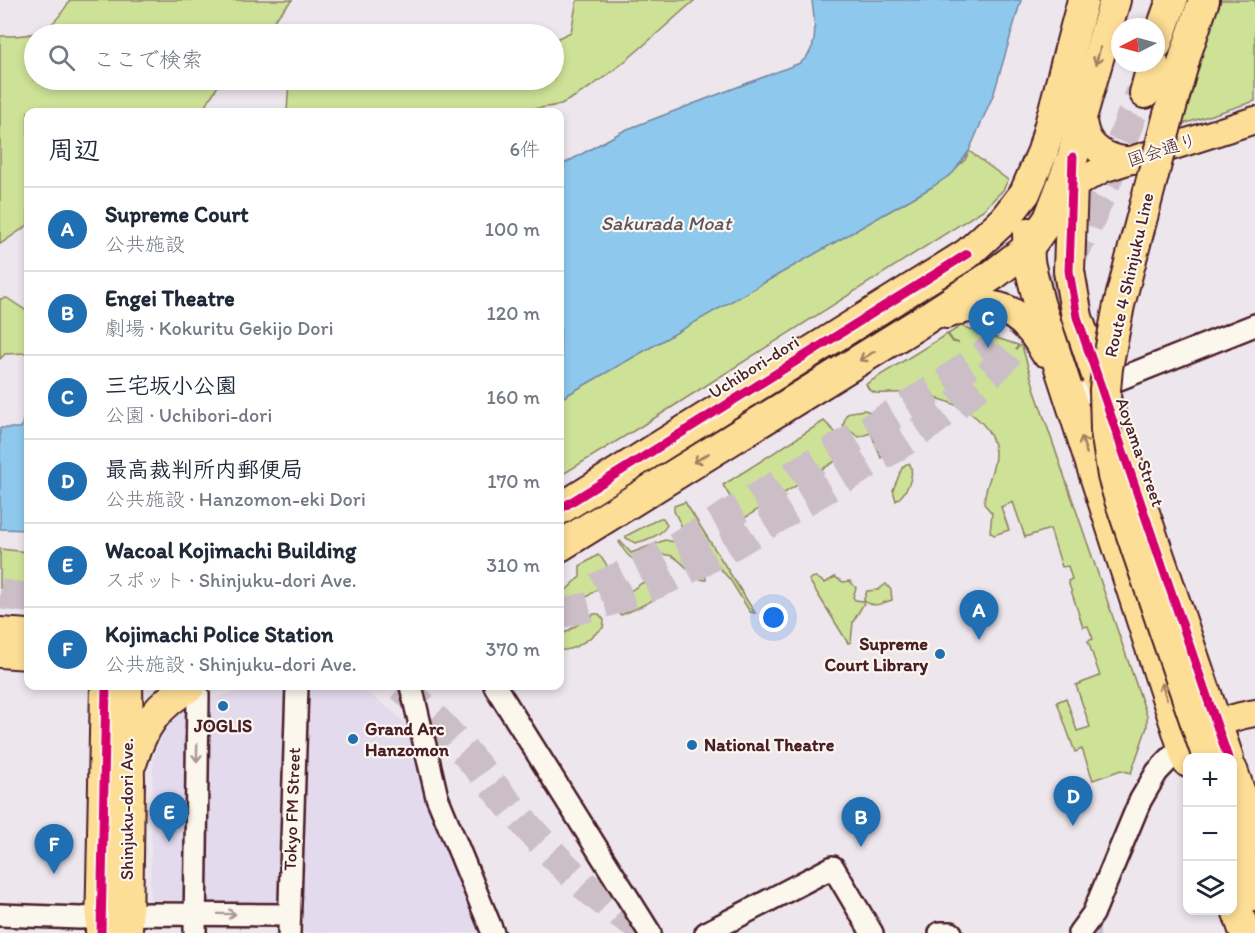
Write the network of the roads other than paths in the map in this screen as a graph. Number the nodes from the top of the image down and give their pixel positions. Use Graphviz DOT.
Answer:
graph roads {
  1 [pos="1083,0"];
  2 [pos="1115,0"];
  3 [pos="1204,0"];
  4 [pos="1170,15"];
  5 [pos="1165,32"];
  6 [pos="1150,72"];
  7 [pos="1153,72"];
  8 [pos="1082,114"];
  9 [pos="1255,120"];
  10 [pos="1042,151"];
  11 [pos="1133,160"];
  12 [pos="1074,181"];
  13 [pos="1032,232"];
  14 [pos="967,254"];
  15 [pos="1071,284"];
  16 [pos="916,325"];
  17 [pos="1255,325"];
  18 [pos="1100,387"];
  19 [pos="1069,399"];
  20 [pos="564,506"];
  21 [pos="564,544"];
  22 [pos="0,631"];
  23 [pos="24,633"];
  24 [pos="0,654"];
  25 [pos="24,656"];
  26 [pos="185,690"];
  27 [pos="194,690"];
  28 [pos="297,690"];
  29 [pos="412,690"];
  30 [pos="498,690"];
  31 [pos="113,691"];
  32 [pos="1255,713"];
  33 [pos="1217,723"];
  34 [pos="1191,753"];
  35 [pos="1191,753"];
  36 [pos="1194,753"];
  37 [pos="1226,753"];
  38 [pos="1183,759"];
  39 [pos="129,780"];
  40 [pos="1237,782"];
  41 [pos="1255,836"];
  42 [pos="1237,842"];
  43 [pos="1255,896"];
  44 [pos="1237,908"];
  45 [pos="0,915"];
  46 [pos="195,923"];
  47 [pos="289,924"];
  48 [pos="114,925"];
  49 [pos="493,933"];
  50 [pos="650,933"];
  51 [pos="706,933"];
  52 [pos="872,933"];
  53 [pos="940,933"];
  54 [pos="951,933"];
  55 [pos="1078,933"];
  56 [pos="1245,933"];
  1 -- 10 [label="highway, Uchibori-dori"];
  2 -- 8 [label="highway, one-way"];
  3 -- 34 [label="highway, Route 4 Shinjuku Line, bridge"];
  4 -- 5 [label="highway"];
  6 -- 7 [label="highway"];
  8 -- 11 [label="main road"];
  8 -- 12 [label="highway"];
  9 -- 11 [label="main road, 国会通り"];
  10 -- 13 [label="highway"];
  10 -- 14 [label="highway, Uchibori-dori"];
  11 -- 12 [label="main road, 国会通り"];
  12 -- 13 [label="highway"];
  12 -- 15 [label="highway, Aoyama Street"];
  13 -- 14 [label="highway"];
  13 -- 15 [label="highway"];
  13 -- 16 [label="highway"];
  13 -- 19 [label="highway"];
  14 -- 20 [label="highway, Uchibori-dori"];
  15 -- 18 [label="highway, Aoyama Street"];
  16 -- 19 [label="highway"];
  16 -- 21 [label="highway, one-way"];
  17 -- 18 [label="street"];
  18 -- 19 [label="street"];
  18 -- 33 [label="highway, Aoyama Street"];
  35 -- 19 [label="highway, one-way"];
  22 -- 23 [label="main road"];
  24 -- 25 [label="main road"];
  26 -- 39 [label="highway"];
  27 -- 46 [label="street, one-way"];
  28 -- 47 [label="street, Tokyo FM Street"];
  29 -- 49 [label="street"];
  30 -- 50 [label="street"];
  31 -- 39 [label="highway, Shinjuku-dori Ave."];
  31 -- 48 [label="highway, Shinjuku-dori Ave."];
  32 -- 33 [label="main road"];
  33 -- 36 [label="main road"];
  33 -- 37 [label="highway, Aoyama Street"];
  38 -- 55 [label="street"];
  39 -- 48 [label="highway, Shinjuku-dori Ave."];
  40 -- 41 [label="highway"];
  42 -- 43 [label="highway"];
  44 -- 56 [label="highway"];
  45 -- 48 [label="street"];
  46 -- 47 [label="street, one-way"];
  46 -- 48 [label="street"];
  51 -- 52 [label="street"];
  53 -- 54 [label="street"];
}
